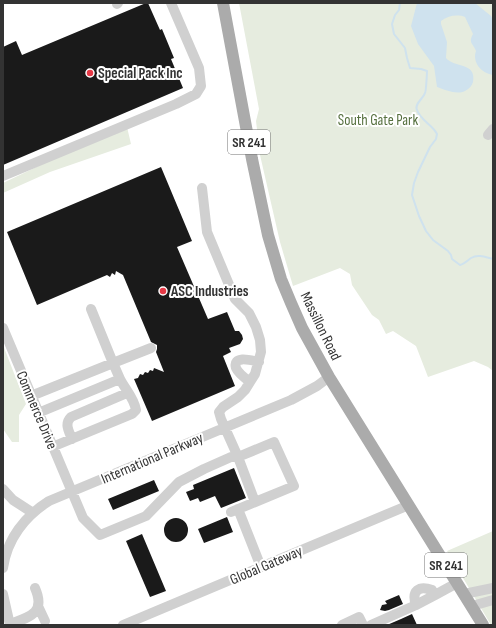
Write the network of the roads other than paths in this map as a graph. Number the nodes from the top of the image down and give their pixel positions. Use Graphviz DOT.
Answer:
graph roads {
  1 [pos="171,3"];
  2 [pos="223,3"];
  3 [pos="3,176"];
  4 [pos="202,188"];
  5 [pos="91,309"];
  6 [pos="3,328"];
  7 [pos="151,348"];
  8 [pos="259,362"];
  9 [pos="113,363"];
  10 [pos="329,377"];
  11 [pos="120,379"];
  12 [pos="250,382"];
  13 [pos="127,393"];
  14 [pos="31,396"];
  15 [pos="38,413"];
  16 [pos="226,427"];
  17 [pos="72,439"];
  18 [pos="52,447"];
  19 [pos="238,457"];
  20 [pos="3,489"];
  21 [pos="72,492"];
  22 [pos="255,502"];
  23 [pos="409,505"];
  24 [pos="33,513"];
  25 [pos="261,567"];
  26 [pos="3,568"];
  27 [pos="457,583"];
  28 [pos="35,588"];
  29 [pos="493,588"];
  30 [pos="3,594"];
  31 [pos="464,594"];
  32 [pos="493,600"];
  33 [pos="38,606"];
  34 [pos="472,606"];
  35 [pos="45,621"];
  36 [pos="29,622"];
  37 [pos="10,625"];
  38 [pos="123,625"];
  39 [pos="342,625"];
  40 [pos="363,625"];
  41 [pos="371,625"];
  42 [pos="484,625"];
  1 -- 3 [label="street"];
  2 -- 10 [label="main road, Massillon Road / SR 241"];
  4 -- 8 [label="street"];
  5 -- 9 [label="street"];
  6 -- 14 [label="street, Commerce Drive"];
  7 -- 9 [label="street"];
  8 -- 12 [label="street"];
  8 -- 12 [label="street"];
  9 -- 11 [label="street"];
  9 -- 14 [label="street"];
  10 -- 16 [label="street, International Parkway"];
  10 -- 23 [label="main road, Massillon Road / SR 241"];
  11 -- 13 [label="street"];
  11 -- 15 [label="street"];
  12 -- 16 [label="street"];
  13 -- 17 [label="street"];
  13 -- 17 [label="street"];
  14 -- 15 [label="street, Commerce Drive"];
  15 -- 18 [label="street, Commerce Drive"];
  16 -- 19 [label="street"];
  16 -- 21 [label="street, International Parkway"];
  17 -- 18 [label="street"];
  18 -- 21 [label="street, Commerce Drive"];
  19 -- 21 [label="street, Commerce Drive"];
  19 -- 22 [label="street"];
  19 -- 22 [label="street"];
  20 -- 24 [label="street"];
  21 -- 24 [label="street, International Parkway"];
  22 -- 25 [label="street"];
  23 -- 25 [label="street, Global Gateway"];
  23 -- 27 [label="main road, Massillon Road / SR 241"];
  24 -- 26 [label="street, International Parkway"];
  25 -- 38 [label="street, Global Gateway"];
  27 -- 31 [label="main road, Massillon Road / SR 241"];
  27 -- 41 [label="street"];
  28 -- 33 [label="street"];
  29 -- 31 [label="street"];
  30 -- 37 [label="street"];
  31 -- 34 [label="main road, Massillon Road / SR 241"];
  32 -- 34 [label="street"];
  33 -- 35 [label="street"];
  33 -- 36 [label="street"];
  34 -- 42 [label="main road, Massillon Road / SR 241"];
  36 -- 37 [label="street"];
  39 -- 40 [label="street"];
}
